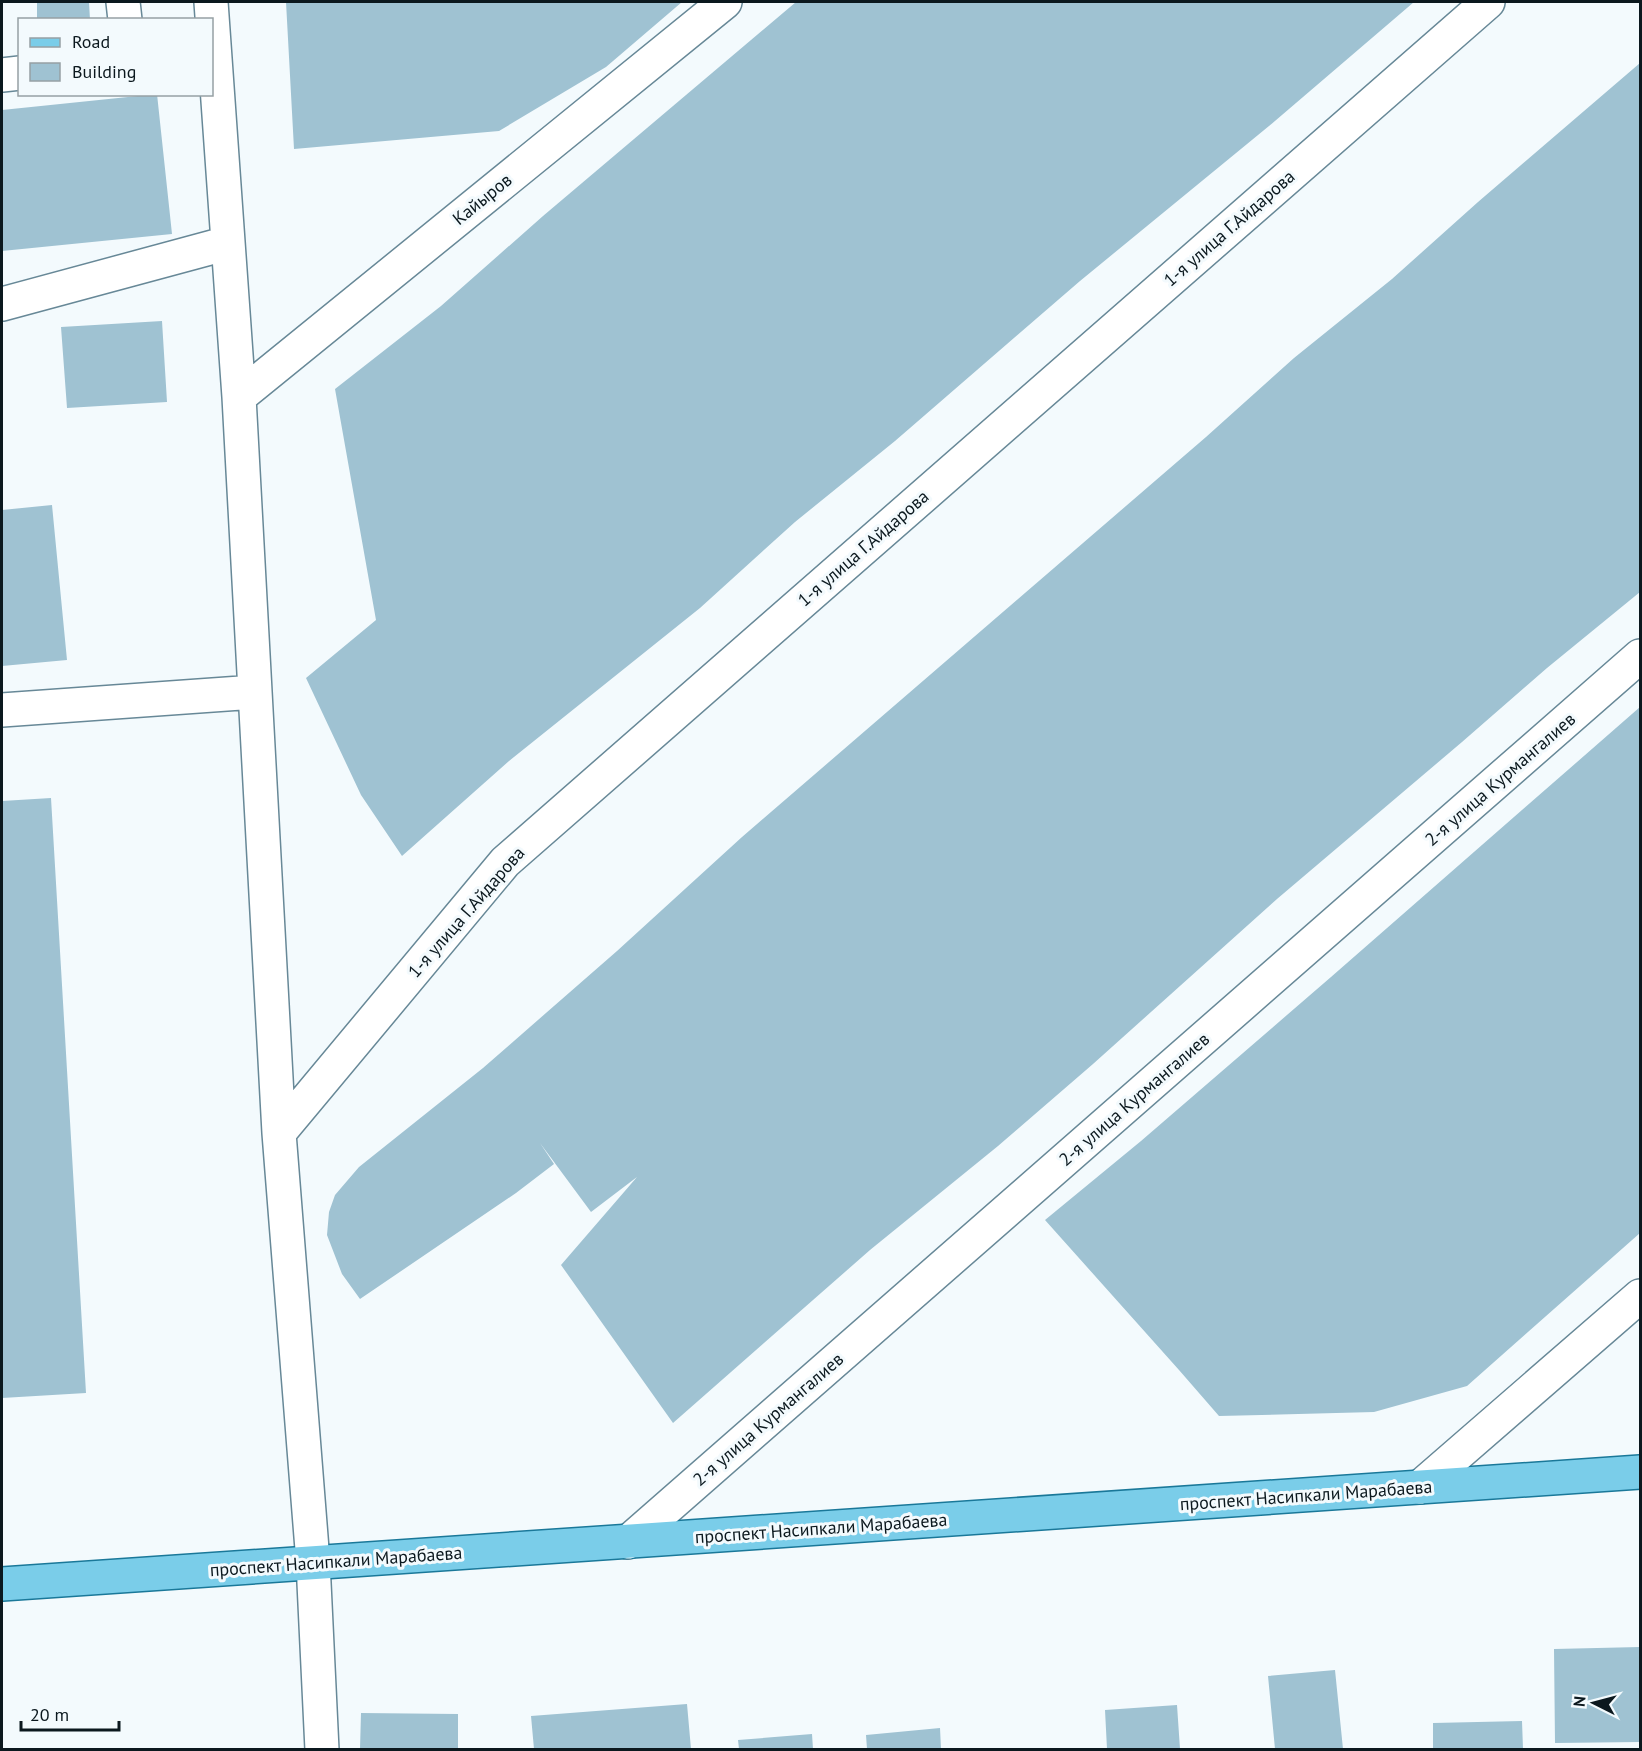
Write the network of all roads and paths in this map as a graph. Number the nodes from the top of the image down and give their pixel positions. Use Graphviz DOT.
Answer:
graph roads {
  1 [pos="123,2"];
  2 [pos="211,2"];
  3 [pos="725,2"];
  4 [pos="1488,2"];
  5 [pos="125,18"];
  6 [pos="212,18"];
  7 [pos="213,60"];
  8 [pos="18,73"];
  9 [pos="2,75"];
  10 [pos="228,243"];
  11 [pos="2,304"];
  12 [pos="239,397"];
  13 [pos="1641,656"];
  14 [pos="255,692"];
  15 [pos="2,710"];
  16 [pos="279,1134"];
  17 [pos="1641,1296"];
  18 [pos="1641,1472"];
  19 [pos="1420,1487"];
  20 [pos="628,1542"];
  21 [pos="314,1562"];
  22 [pos="2,1584"];
  23 [pos="322,1749"];
  1 -- 5 [label="street"];
  2 -- 6 [label="street"];
  3 -- 12 [label="street, Кайыров"];
  4 -- 16 [label="street, 1-я улица Г.Айдарова"];
  7 -- 10 [label="street"];
  8 -- 9 [label="street"];
  10 -- 11 [label="street"];
  10 -- 12 [label="street"];
  12 -- 14 [label="street"];
  13 -- 20 [label="street, 2-я улица Курмангалиев"];
  14 -- 15 [label="street"];
  14 -- 16 [label="street"];
  16 -- 21 [label="street"];
  17 -- 19 [label="street"];
  18 -- 19 [label="main road, проспект Насипкали Марабаева"];
  19 -- 20 [label="main road, проспект Насипкали Марабаева"];
  20 -- 21 [label="main road, проспект Насипкали Марабаева"];
  21 -- 22 [label="main road, проспект Насипкали Марабаева"];
  21 -- 23 [label="street"];
}
